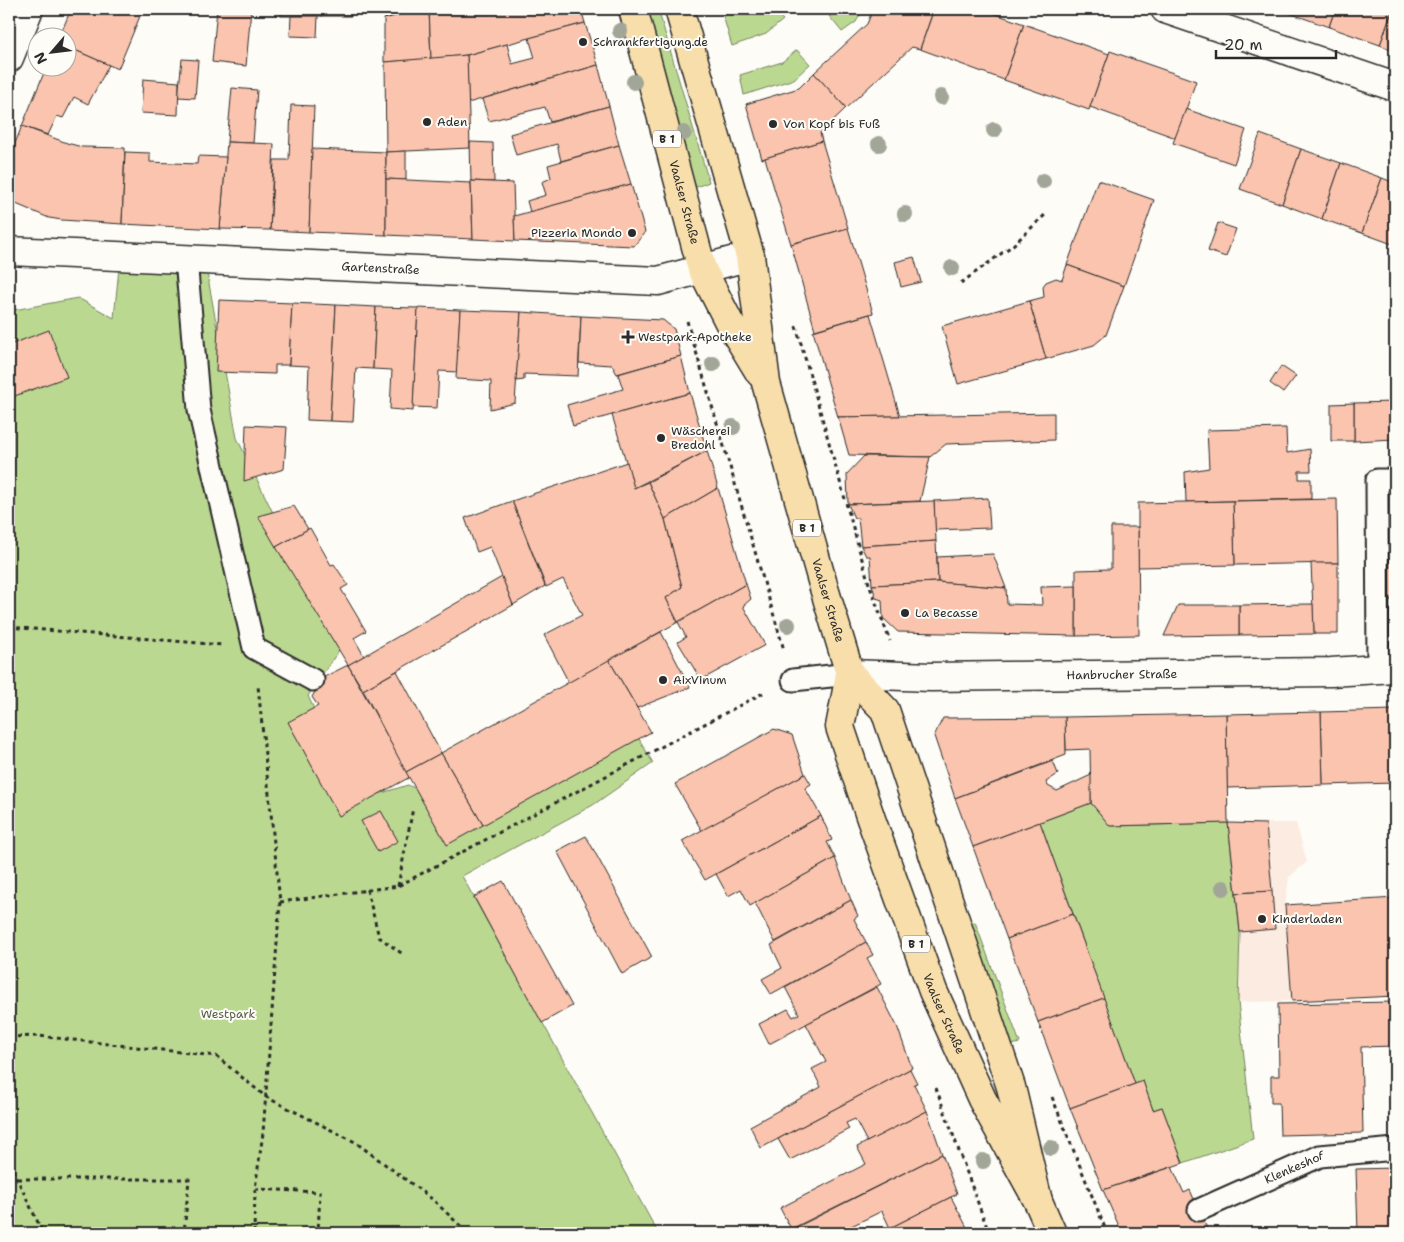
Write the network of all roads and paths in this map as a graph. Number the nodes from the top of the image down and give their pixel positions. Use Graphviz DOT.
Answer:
graph roads {
  1 [pos="28,9"];
  2 [pos="633,9"];
  3 [pos="679,9"];
  4 [pos="1165,9"];
  5 [pos="9,58"];
  6 [pos="1395,87"];
  7 [pos="1047,213"];
  8 [pos="9,251"];
  9 [pos="750,256"];
  10 [pos="186,259"];
  11 [pos="702,269"];
  12 [pos="675,277"];
  13 [pos="962,283"];
  14 [pos="795,320"];
  15 [pos="766,383"];
  16 [pos="1395,480"];
  17 [pos="9,627"];
  18 [pos="254,648"];
  19 [pos="1386,668"];
  20 [pos="850,674"];
  21 [pos="902,677"];
  22 [pos="313,680"];
  23 [pos="793,680"];
  24 [pos="413,808"];
  25 [pos="398,886"];
  26 [pos="367,890"];
  27 [pos="280,902"];
  28 [pos="404,955"];
  29 [pos="9,1037"];
  30 [pos="935,1086"];
  31 [pos="1051,1095"];
  32 [pos="266,1097"];
  33 [pos="1395,1150"];
  34 [pos="9,1162"];
  35 [pos="18,1178"];
  36 [pos="255,1189"];
  37 [pos="1038,1201"];
  38 [pos="1199,1210"];
  39 [pos="43,1233"];
  40 [pos="184,1233"];
  41 [pos="254,1233"];
  42 [pos="318,1233"];
  43 [pos="468,1233"];
  44 [pos="989,1233"];
  45 [pos="1052,1233"];
  46 [pos="1107,1233"];
  1 -- 5 [label="street"];
  2 -- 11 [label="main road, Vaalser Straße / B 1"];
  3 -- 9 [label="main road, Vaalser Straße / B 1"];
  4 -- 6 [label="street"];
  7 -- 13 [label="path"];
  8 -- 10 [label="street, Gartenstraße"];
  9 -- 11 [label="street, Gartenstraße"];
  9 -- 15 [label="main road, Vaalser Straße / B 1"];
  10 -- 12 [label="street, Gartenstraße"];
  10 -- 18 [label="lane"];
  11 -- 12 [label="street, Gartenstraße"];
  11 -- 15 [label="main road, Vaalser Straße / B 1"];
  12 -- 23 [label="path"];
  14 -- 21 [label="path"];
  15 -- 20 [label="main road, Vaalser Straße / B 1"];
  16 -- 19 [label="lane"];
  17 -- 18 [label="path"];
  18 -- 22 [label="lane"];
  18 -- 27 [label="path"];
  19 -- 21 [label="street, Hanbrucher Straße"];
  20 -- 21 [label="street, Hanbrucher Straße"];
  20 -- 23 [label="lane"];
  20 -- 37 [label="main road, Vaalser Straße / B 1"];
  20 -- 37 [label="main road, Vaalser Straße / B 1"];
  23 -- 25 [label="path"];
  24 -- 25 [label="path"];
  25 -- 26 [label="path"];
  26 -- 27 [label="path"];
  26 -- 28 [label="path"];
  27 -- 32 [label="path"];
  29 -- 32 [label="path"];
  30 -- 44 [label="path"];
  31 -- 46 [label="path"];
  32 -- 36 [label="path"];
  32 -- 43 [label="path"];
  33 -- 38 [label="lane, Klenkeshof"];
  34 -- 35 [label="path"];
  35 -- 39 [label="path"];
  35 -- 40 [label="path"];
  36 -- 41 [label="path"];
  36 -- 42 [label="path"];
  37 -- 45 [label="main road, Vaalser Straße / B 1"];
}
